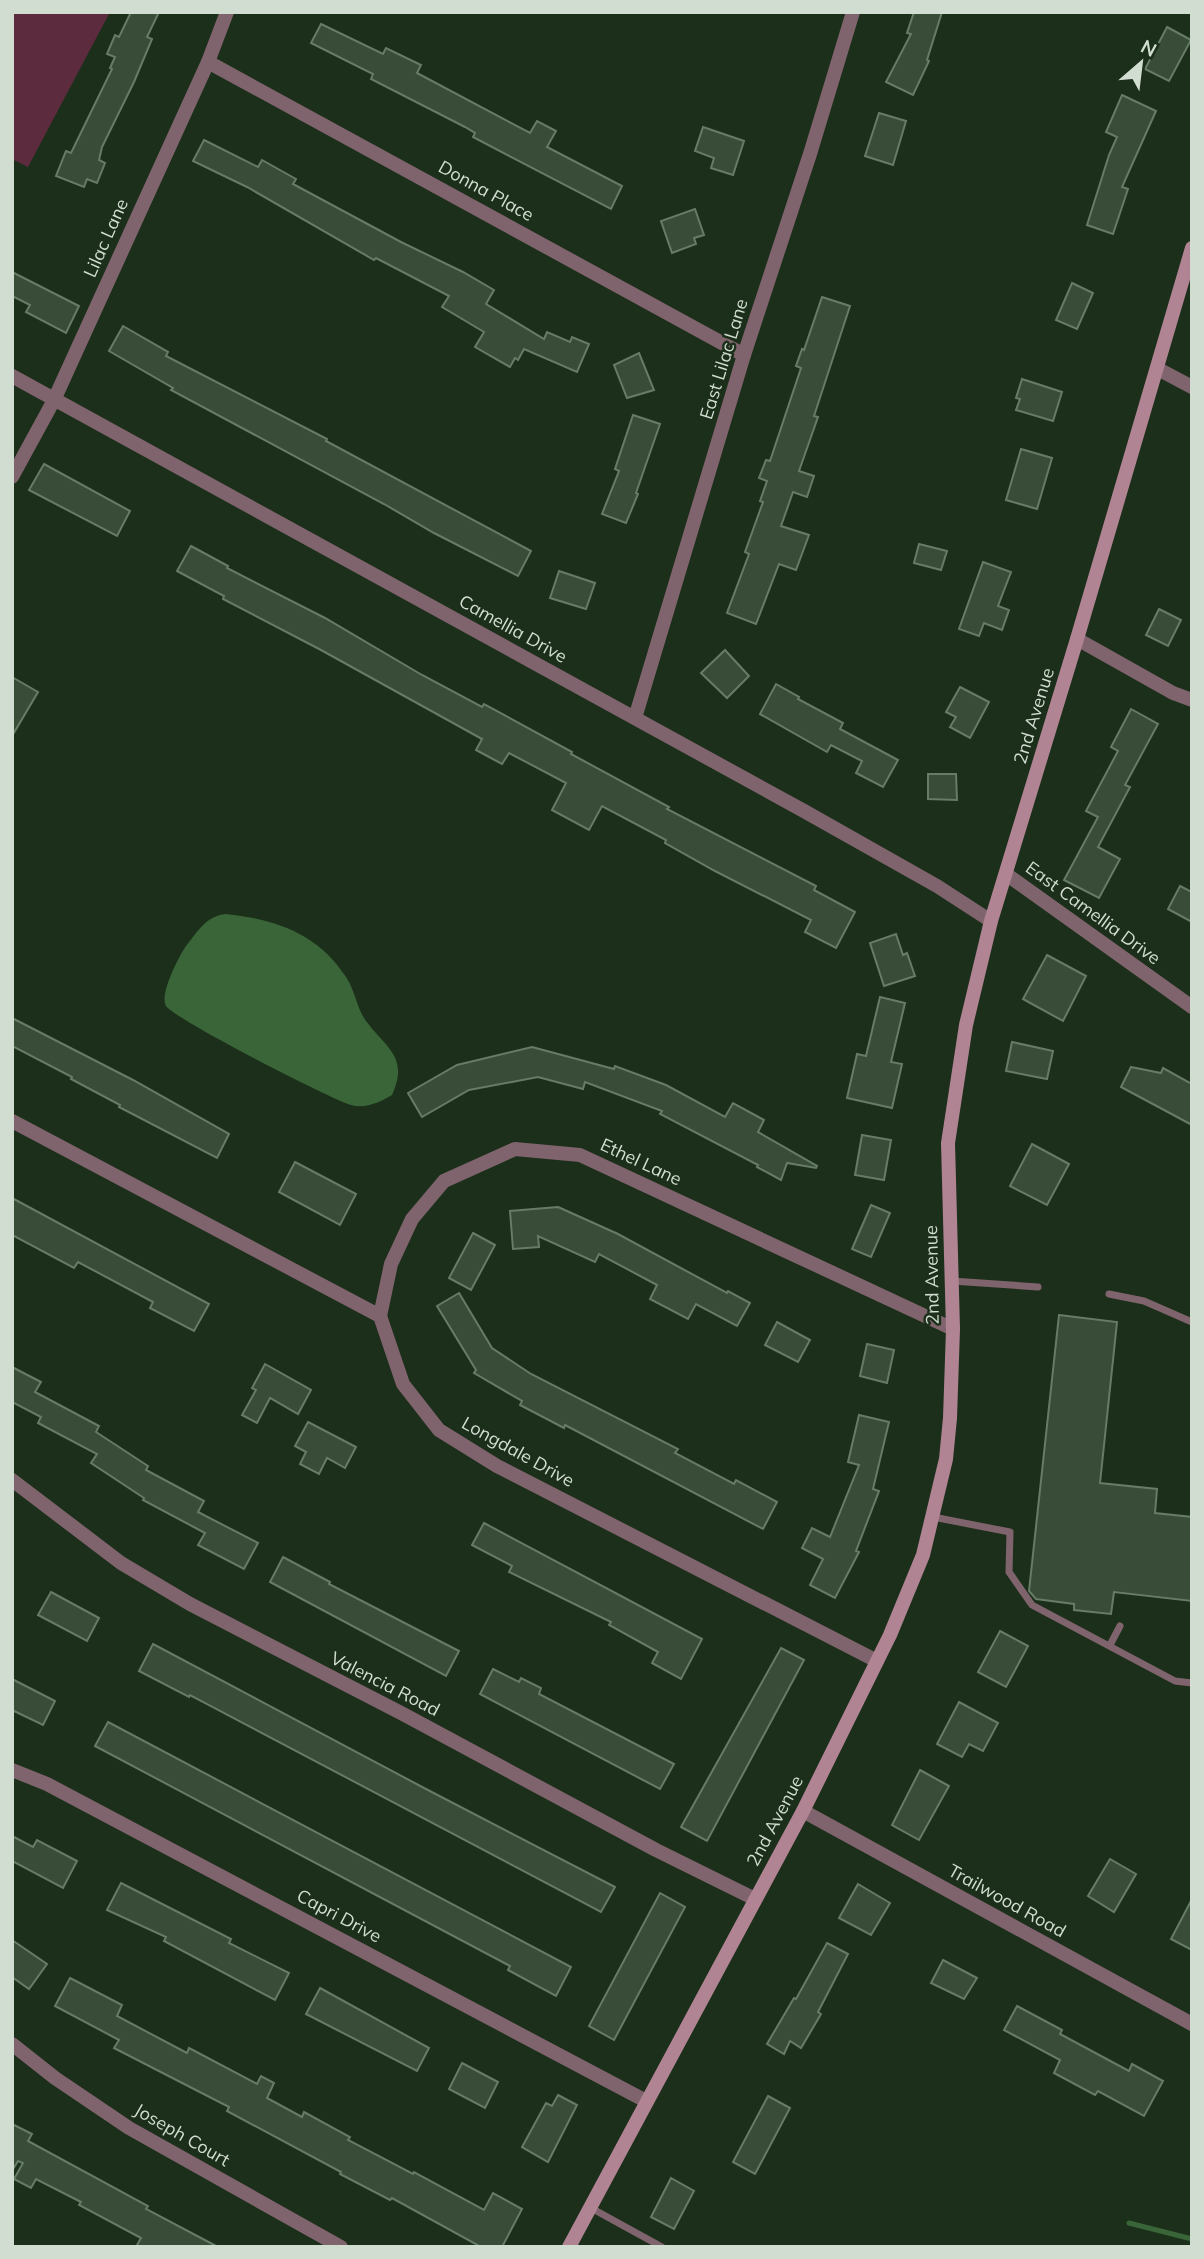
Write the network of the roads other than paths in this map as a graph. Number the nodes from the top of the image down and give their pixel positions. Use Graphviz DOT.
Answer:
graph roads {
  1 [pos="227,12"];
  2 [pos="853,12"];
  3 [pos="208,62"];
  4 [pos="1192,248"];
  5 [pos="744,355"];
  6 [pos="1157,369"];
  7 [pos="12,376"];
  8 [pos="1192,387"];
  9 [pos="54,400"];
  10 [pos="12,477"];
  11 [pos="1077,639"];
  12 [pos="1192,700"];
  13 [pos="635,718"];
  14 [pos="1006,874"];
  15 [pos="991,921"];
  16 [pos="1192,1007"];
  17 [pos="12,1121"];
  18 [pos="951,1281"];
  19 [pos="1038,1287"];
  20 [pos="1108,1294"];
  21 [pos="380,1316"];
  22 [pos="1192,1322"];
  23 [pos="953,1329"];
  24 [pos="12,1480"];
  25 [pos="933,1517"];
  26 [pos="1120,1626"];
  27 [pos="1110,1645"];
  28 [pos="877,1661"];
  29 [pos="1192,1683"];
  30 [pos="12,1770"];
  31 [pos="803,1811"];
  32 [pos="755,1899"];
  33 [pos="1192,2024"];
  34 [pos="12,2044"];
  35 [pos="646,2101"];
  36 [pos="590,2207"];
  37 [pos="341,2247"];
  38 [pos="569,2247"];
  39 [pos="663,2247"];
  1 -- 3 [label="street, Lilac Lane"];
  2 -- 5 [label="street, East Lilac Lane"];
  3 -- 5 [label="street, Donna Place"];
  3 -- 9 [label="street, Lilac Lane"];
  4 -- 6 [label="street, 2nd Avenue"];
  5 -- 13 [label="street, East Lilac Lane"];
  6 -- 8 [label="street"];
  6 -- 11 [label="street, 2nd Avenue"];
  7 -- 9 [label="street, Camellia Drive"];
  9 -- 10 [label="street, Lilac Lane"];
  9 -- 13 [label="street, Camellia Drive"];
  11 -- 12 [label="street"];
  11 -- 14 [label="street, 2nd Avenue"];
  13 -- 15 [label="street, Camellia Drive"];
  14 -- 15 [label="street, 2nd Avenue"];
  14 -- 16 [label="street, East Camellia Drive"];
  15 -- 18 [label="street, 2nd Avenue"];
  17 -- 21 [label="street"];
  18 -- 19 [label="lane"];
  18 -- 23 [label="street, 2nd Avenue"];
  20 -- 22 [label="lane"];
  21 -- 23 [label="street, Ethel Lane"];
  21 -- 28 [label="street, Longdale Drive"];
  23 -- 25 [label="street, 2nd Avenue"];
  24 -- 32 [label="street, Valencia Road"];
  25 -- 27 [label="lane"];
  25 -- 28 [label="street, 2nd Avenue"];
  26 -- 27 [label="lane"];
  27 -- 29 [label="lane"];
  28 -- 31 [label="street, 2nd Avenue"];
  30 -- 35 [label="street, Capri Drive"];
  31 -- 32 [label="street, 2nd Avenue"];
  31 -- 33 [label="street, Trailwood Road"];
  32 -- 35 [label="street, 2nd Avenue"];
  34 -- 37 [label="street, Joseph Court"];
  35 -- 36 [label="street, 2nd Avenue"];
  36 -- 38 [label="street, 2nd Avenue"];
  36 -- 39 [label="lane"];
}
